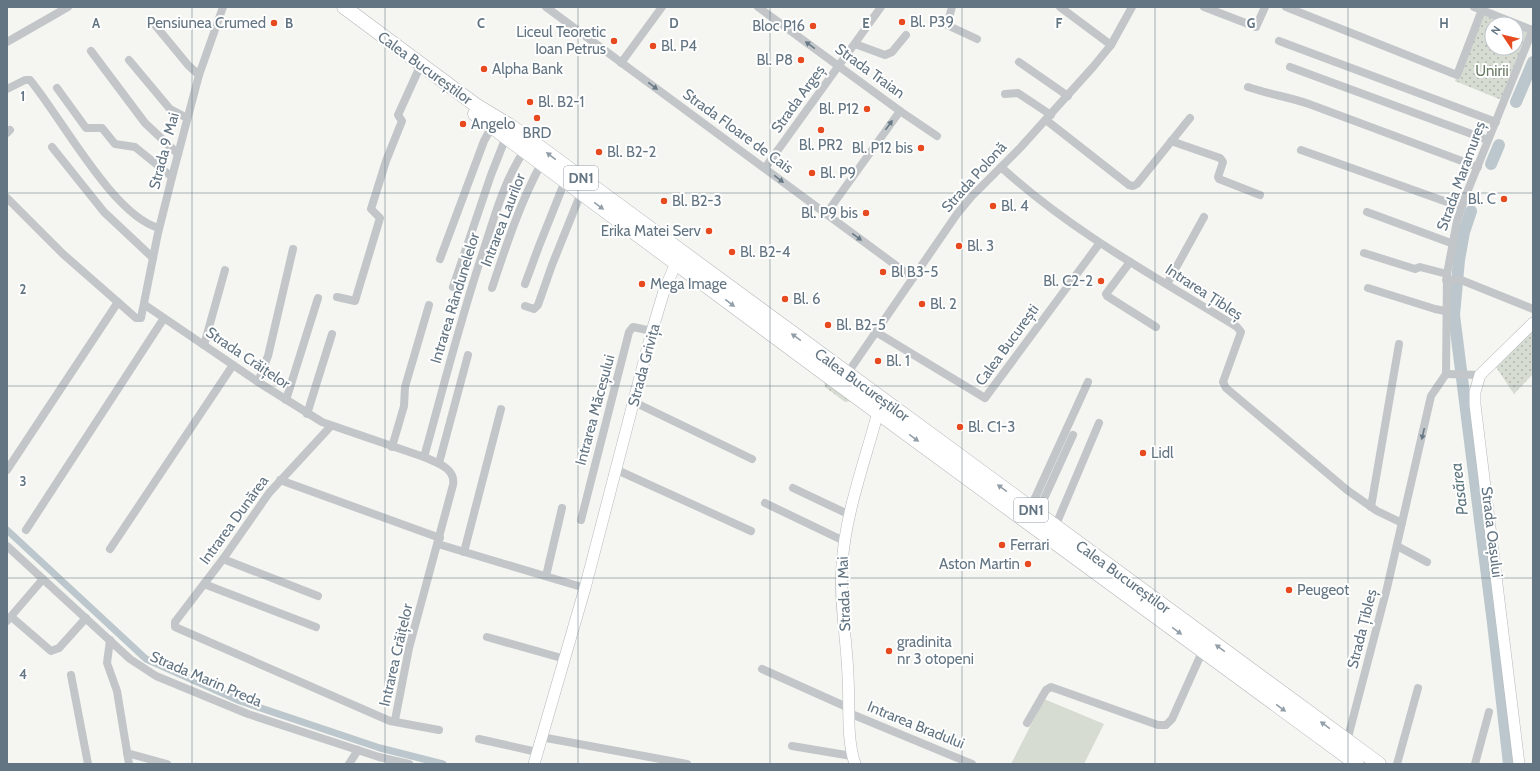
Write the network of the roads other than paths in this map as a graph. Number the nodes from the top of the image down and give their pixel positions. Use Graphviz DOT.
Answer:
graph roads {
  1 [pos="68,7"];
  2 [pos="223,7"];
  3 [pos="332,7"];
  4 [pos="344,7"];
  5 [pos="546,7"];
  6 [pos="662,7"];
  7 [pos="758,7"];
  8 [pos="881,7"];
  9 [pos="952,7"];
  10 [pos="1060,7"];
  11 [pos="1132,7"];
  12 [pos="1204,7"];
  13 [pos="1265,7"];
  14 [pos="1286,7"];
  15 [pos="1480,8"];
  16 [pos="155,25"];
  17 [pos="1533,30"];
  18 [pos="906,35"];
  19 [pos="977,39"];
  20 [pos="1279,41"];
  21 [pos="7,42"];
  22 [pos="855,44"];
  23 [pos="1111,45"];
  24 [pos="91,51"];
  25 [pos="129,60"];
  26 [pos="1019,62"];
  27 [pos="621,63"];
  28 [pos="839,66"];
  29 [pos="1290,67"];
  30 [pos="418,71"];
  31 [pos="199,76"];
  32 [pos="1248,87"];
  33 [pos="57,88"];
  34 [pos="7,89"];
  35 [pos="1005,94"];
  36 [pos="1068,96"];
  37 [pos="900,111"];
  38 [pos="1049,117"];
  39 [pos="187,118"];
  40 [pos="1190,118"];
  41 [pos="1496,122"];
  42 [pos="492,126"];
  43 [pos="937,136"];
  44 [pos="506,138"];
  45 [pos="1488,140"];
  46 [pos="1171,141"];
  47 [pos="52,147"];
  48 [pos="1301,150"];
  49 [pos="524,151"];
  50 [pos="178,154"];
  51 [pos="542,164"];
  52 [pos="1001,167"];
  53 [pos="1478,167"];
  54 [pos="765,168"];
  55 [pos="172,177"];
  56 [pos="565,181"];
  57 [pos="581,193"];
  58 [pos="1260,195"];
  59 [pos="7,198"];
  60 [pos="1461,207"];
  61 [pos="1367,212"];
  62 [pos="826,214"];
  63 [pos="1204,217"];
  64 [pos="159,228"];
  65 [pos="1452,243"];
  66 [pos="1099,244"];
  67 [pos="294,249"];
  68 [pos="1364,253"];
  69 [pos="153,258"];
  70 [pos="440,259"];
  71 [pos="1130,262"];
  72 [pos="676,263"];
  73 [pos="225,270"];
  74 [pos="1446,277"];
  75 [pos="913,278"];
  76 [pos="525,284"];
  77 [pos="1167,284"];
  78 [pos="453,287"];
  79 [pos="492,288"];
  80 [pos="1368,288"];
  81 [pos="337,297"];
  82 [pos="318,298"];
  83 [pos="118,302"];
  84 [pos="145,305"];
  85 [pos="429,305"];
  86 [pos="525,306"];
  87 [pos="1533,308"];
  88 [pos="1445,311"];
  89 [pos="164,318"];
  90 [pos="1533,323"];
  91 [pos="1156,327"];
  92 [pos="652,332"];
  93 [pos="876,332"];
  94 [pos="332,334"];
  95 [pos="1399,344"];
  96 [pos="204,345"];
  97 [pos="468,355"];
  98 [pos="233,365"];
  99 [pos="847,374"];
  100 [pos="1446,374"];
  101 [pos="1480,375"];
  102 [pos="258,382"];
  103 [pos="1088,382"];
  104 [pos="286,400"];
  105 [pos="634,402"];
  106 [pos="501,409"];
  107 [pos="878,412"];
  108 [pos="307,414"];
  109 [pos="1099,423"];
  110 [pos="330,427"];
  111 [pos="1073,434"];
  112 [pos="392,447"];
  113 [pos="424,457"];
  114 [pos="752,459"];
  115 [pos="439,463"];
  116 [pos="7,470"];
  117 [pos="617,470"];
  118 [pos="280,480"];
  119 [pos="793,488"];
  120 [pos="765,503"];
  121 [pos="1371,507"];
  122 [pos="562,508"];
  123 [pos="1034,512"];
  124 [pos="850,515"];
  125 [pos="580,520"];
  126 [pos="1402,523"];
  127 [pos="1055,527"];
  128 [pos="26,530"];
  129 [pos="750,531"];
  130 [pos="439,541"];
  131 [pos="844,541"];
  132 [pos="7,546"];
  133 [pos="1397,546"];
  134 [pos="110,549"];
  135 [pos="464,552"];
  136 [pos="223,559"];
  137 [pos="1427,562"];
  138 [pos="546,576"];
  139 [pos="44,580"];
  140 [pos="204,584"];
  141 [pos="586,588"];
  142 [pos="318,596"];
  143 [pos="86,618"];
  144 [pos="11,621"];
  145 [pos="316,627"];
  146 [pos="183,631"];
  147 [pos="487,637"];
  148 [pos="110,640"];
  149 [pos="1203,650"];
  150 [pos="565,659"];
  151 [pos="762,669"];
  152 [pos="71,675"];
  153 [pos="1418,688"];
  154 [pos="849,710"];
  155 [pos="1489,712"];
  156 [pos="395,720"];
  157 [pos="1027,723"];
  158 [pos="439,730"];
  159 [pos="542,737"];
  160 [pos="480,739"];
  161 [pos="1347,741"];
  162 [pos="792,746"];
  163 [pos="358,750"];
  164 [pos="537,752"];
  165 [pos="127,753"];
  166 [pos="854,760"];
  167 [pos="378,761"];
  168 [pos="1353,763"];
  169 [pos="88,764"];
  170 [pos="129,764"];
  171 [pos="167,764"];
  172 [pos="349,764"];
  173 [pos="409,764"];
  174 [pos="534,764"];
  175 [pos="687,764"];
  176 [pos="972,764"];
  177 [pos="1379,764"];
  178 [pos="1397,764"];
  179 [pos="1475,764"];
  180 [pos="1519,764"];
  1 -- 21 [label="street"];
  2 -- 31 [label="street, Strada 9 Mai"];
  3 -- 30 [label="highway, Calea Bucureștilor / DN1"];
  99 -- 4 [label="highway, Calea Bucureștilor / DN1, one-way"];
  5 -- 27 [label="street, Strada Floare de Cais"];
  6 -- 27 [label="street"];
  28 -- 7 [label="street, Strada Traian, one-way"];
  8 -- 22 [label="street, Strada Argeș"];
  9 -- 19 [label="street"];
  10 -- 23 [label="street"];
  11 -- 23 [label="street, Strada Polonă"];
  12 -- 13 [label="street"];
  14 -- 15 [label="street"];
  15 -- 17 [label="street"];
  16 -- 31 [label="street"];
  17 -- 41 [label="street, Strada Maramureș"];
  18 -- 22 [label="street"];
  20 -- 41 [label="street"];
  22 -- 28 [label="street, Strada Argeș"];
  23 -- 36 [label="street, Strada Polonă"];
  24 -- 50 [label="street"];
  25 -- 39 [label="street"];
  26 -- 36 [label="street"];
  27 -- 54 [label="street, Strada Floare de Cais, one-way"];
  28 -- 37 [label="street, Strada Traian"];
  28 -- 54 [label="street, Strada Argeș"];
  29 -- 45 [label="street"];
  30 -- 42 [label="highway, Calea Bucureștilor / DN1"];
  30 -- 81 [label="street"];
  31 -- 39 [label="street, Strada 9 Mai"];
  32 -- 53 [label="street"];
  33 -- 55 [label="street"];
  34 -- 64 [label="street"];
  35 -- 38 [label="street"];
  36 -- 38 [label="street, Strada Polonă"];
  37 -- 43 [label="street"];
  62 -- 37 [label="street, Strada Traian, one-way"];
  38 -- 46 [label="street"];
  38 -- 52 [label="street, Strada Polonă"];
  39 -- 50 [label="street, Strada 9 Mai"];
  40 -- 46 [label="street"];
  41 -- 45 [label="street, Strada Maramureș"];
  42 -- 44 [label="highway, Calea Bucureștilor / DN1"];
  42 -- 70 [label="street"];
  44 -- 49 [label="highway, Calea Bucureștilor / DN1"];
  44 -- 78 [label="street"];
  45 -- 53 [label="street, Strada Maramureș"];
  46 -- 58 [label="street"];
  47 -- 69 [label="street"];
  48 -- 60 [label="street"];
  49 -- 51 [label="highway, Calea Bucureștilor / DN1"];
  49 -- 113 [label="street, Intrarea Rândunelelor"];
  50 -- 55 [label="street, Strada 9 Mai"];
  51 -- 56 [label="highway, Calea Bucureștilor / DN1"];
  51 -- 79 [label="street, Intrarea Laurilor"];
  52 -- 66 [label="street, Intrarea Țibleș"];
  52 -- 75 [label="street, Strada Polonă"];
  53 -- 60 [label="street, Strada Maramureș"];
  54 -- 62 [label="street, Strada Floare de Cais, one-way"];
  55 -- 64 [label="street, Strada 9 Mai"];
  56 -- 57 [label="highway, Calea Bucureștilor / DN1"];
  56 -- 76 [label="street"];
  57 -- 72 [label="highway, Calea Bucureștilor / DN1, one-way"];
  57 -- 86 [label="street"];
  59 -- 83 [label="street"];
  60 -- 65 [label="street, Strada Maramureș"];
  61 -- 65 [label="street"];
  62 -- 75 [label="street, Strada Floare de Cais, one-way"];
  63 -- 77 [label="street"];
  64 -- 69 [label="street, Strada 9 Mai"];
  65 -- 74 [label="street, Strada Maramureș"];
  66 -- 71 [label="street, Intrarea Țibleș"];
  66 -- 93 [label="street, Calea București"];
  67 -- 102 [label="street"];
  68 -- 74 [label="street"];
  69 -- 84 [label="street, Strada 9 Mai"];
  71 -- 77 [label="street, Intrarea Țibleș"];
  71 -- 91 [label="street"];
  72 -- 92 [label="street, Strada Grivița"];
  72 -- 107 [label="highway, Calea Bucureștilor / DN1, one-way"];
  73 -- 96 [label="street"];
  74 -- 87 [label="street"];
  74 -- 88 [label="street, Strada Maramureș"];
  75 -- 93 [label="street, Strada Polonă"];
  77 -- 121 [label="street, Intrarea Țibleș"];
  80 -- 88 [label="street"];
  82 -- 104 [label="street"];
  83 -- 84 [label="street"];
  83 -- 116 [label="street"];
  84 -- 89 [label="street, Strada Crăițelor"];
  85 -- 112 [label="street"];
  88 -- 100 [label="street, Strada Maramureș"];
  89 -- 96 [label="street, Strada Crăițelor"];
  89 -- 128 [label="street"];
  90 -- 101 [label="street"];
  92 -- 105 [label="street, Strada Grivița"];
  92 -- 125 [label="street, Intrarea Măceșului"];
  93 -- 99 [label="street, Strada Polonă"];
  94 -- 108 [label="street"];
  95 -- 121 [label="street"];
  96 -- 98 [label="street, Strada Crăițelor"];
  97 -- 115 [label="street"];
  98 -- 102 [label="street, Strada Crăițelor"];
  98 -- 134 [label="street"];
  123 -- 99 [label="highway, Calea Bucureștilor / DN1, one-way"];
  100 -- 101 [label="street"];
  100 -- 126 [label="street, one-way"];
  101 -- 180 [label="street, Strada Oașului"];
  102 -- 104 [label="street, Strada Crăițelor"];
  103 -- 123 [label="street"];
  104 -- 108 [label="street, Strada Crăițelor"];
  105 -- 114 [label="street"];
  105 -- 117 [label="street, Strada Grivița"];
  106 -- 135 [label="street"];
  107 -- 124 [label="street, Strada 1 Mai"];
  107 -- 149 [label="highway, Calea Bucureștilor / DN1, one-way"];
  108 -- 110 [label="street, Strada Crăițelor"];
  109 -- 127 [label="street"];
  110 -- 112 [label="street, Strada Crăițelor"];
  110 -- 118 [label="street, Intrarea Dunărea"];
  111 -- 123 [label="street"];
  112 -- 113 [label="street, Strada Crăițelor"];
  113 -- 115 [label="street, Strada Crăițelor"];
  115 -- 130 [label="street, Strada Crăițelor"];
  117 -- 129 [label="street"];
  117 -- 141 [label="street, Strada Grivița"];
  118 -- 130 [label="street"];
  118 -- 136 [label="street, Intrarea Dunărea"];
  119 -- 124 [label="street"];
  120 -- 131 [label="street"];
  121 -- 126 [label="street, Intrarea Țibleș"];
  122 -- 138 [label="street"];
  123 -- 127 [label="highway, Calea Bucureștilor / DN1"];
  124 -- 131 [label="street, Strada 1 Mai"];
  126 -- 133 [label="street, Strada Țibleș"];
  161 -- 127 [label="highway, Calea Bucureștilor / DN1, one-way"];
  130 -- 135 [label="street"];
  130 -- 156 [label="street, Intrarea Crăițelor"];
  131 -- 154 [label="street, Strada 1 Mai"];
  132 -- 139 [label="street, Strada Marin Preda"];
  133 -- 137 [label="street"];
  133 -- 161 [label="street, Strada Țibleș"];
  135 -- 138 [label="street"];
  136 -- 140 [label="street, Intrarea Dunărea"];
  136 -- 142 [label="street"];
  138 -- 141 [label="street"];
  139 -- 143 [label="street, Strada Marin Preda"];
  139 -- 144 [label="street"];
  140 -- 145 [label="street"];
  140 -- 146 [label="street, Intrarea Dunărea"];
  141 -- 150 [label="street, Strada Grivița"];
  143 -- 144 [label="street"];
  143 -- 148 [label="street, Strada Marin Preda"];
  146 -- 156 [label="street, Intrarea Crăițelor"];
  147 -- 150 [label="street"];
  148 -- 163 [label="street, Strada Marin Preda"];
  148 -- 165 [label="street"];
  149 -- 157 [label="street"];
  149 -- 168 [label="highway, Calea Bucureștilor / DN1, one-way"];
  150 -- 159 [label="street, Strada Grivița"];
  151 -- 154 [label="street"];
  152 -- 169 [label="street"];
  153 -- 178 [label="street"];
  154 -- 166 [label="street, Strada 1 Mai"];
  154 -- 176 [label="street, Intrarea Bradului"];
  155 -- 179 [label="street"];
  156 -- 158 [label="street"];
  159 -- 164 [label="street, Strada Grivița"];
  159 -- 175 [label="street"];
  160 -- 164 [label="street"];
  161 -- 177 [label="highway, Calea Bucureștilor / DN1"];
  162 -- 166 [label="street"];
  163 -- 167 [label="street, Strada Marin Preda"];
  163 -- 172 [label="street"];
  164 -- 174 [label="street, Strada Grivița"];
  165 -- 170 [label="street"];
  165 -- 171 [label="street"];
  167 -- 173 [label="street, Strada Marin Preda"];
}
